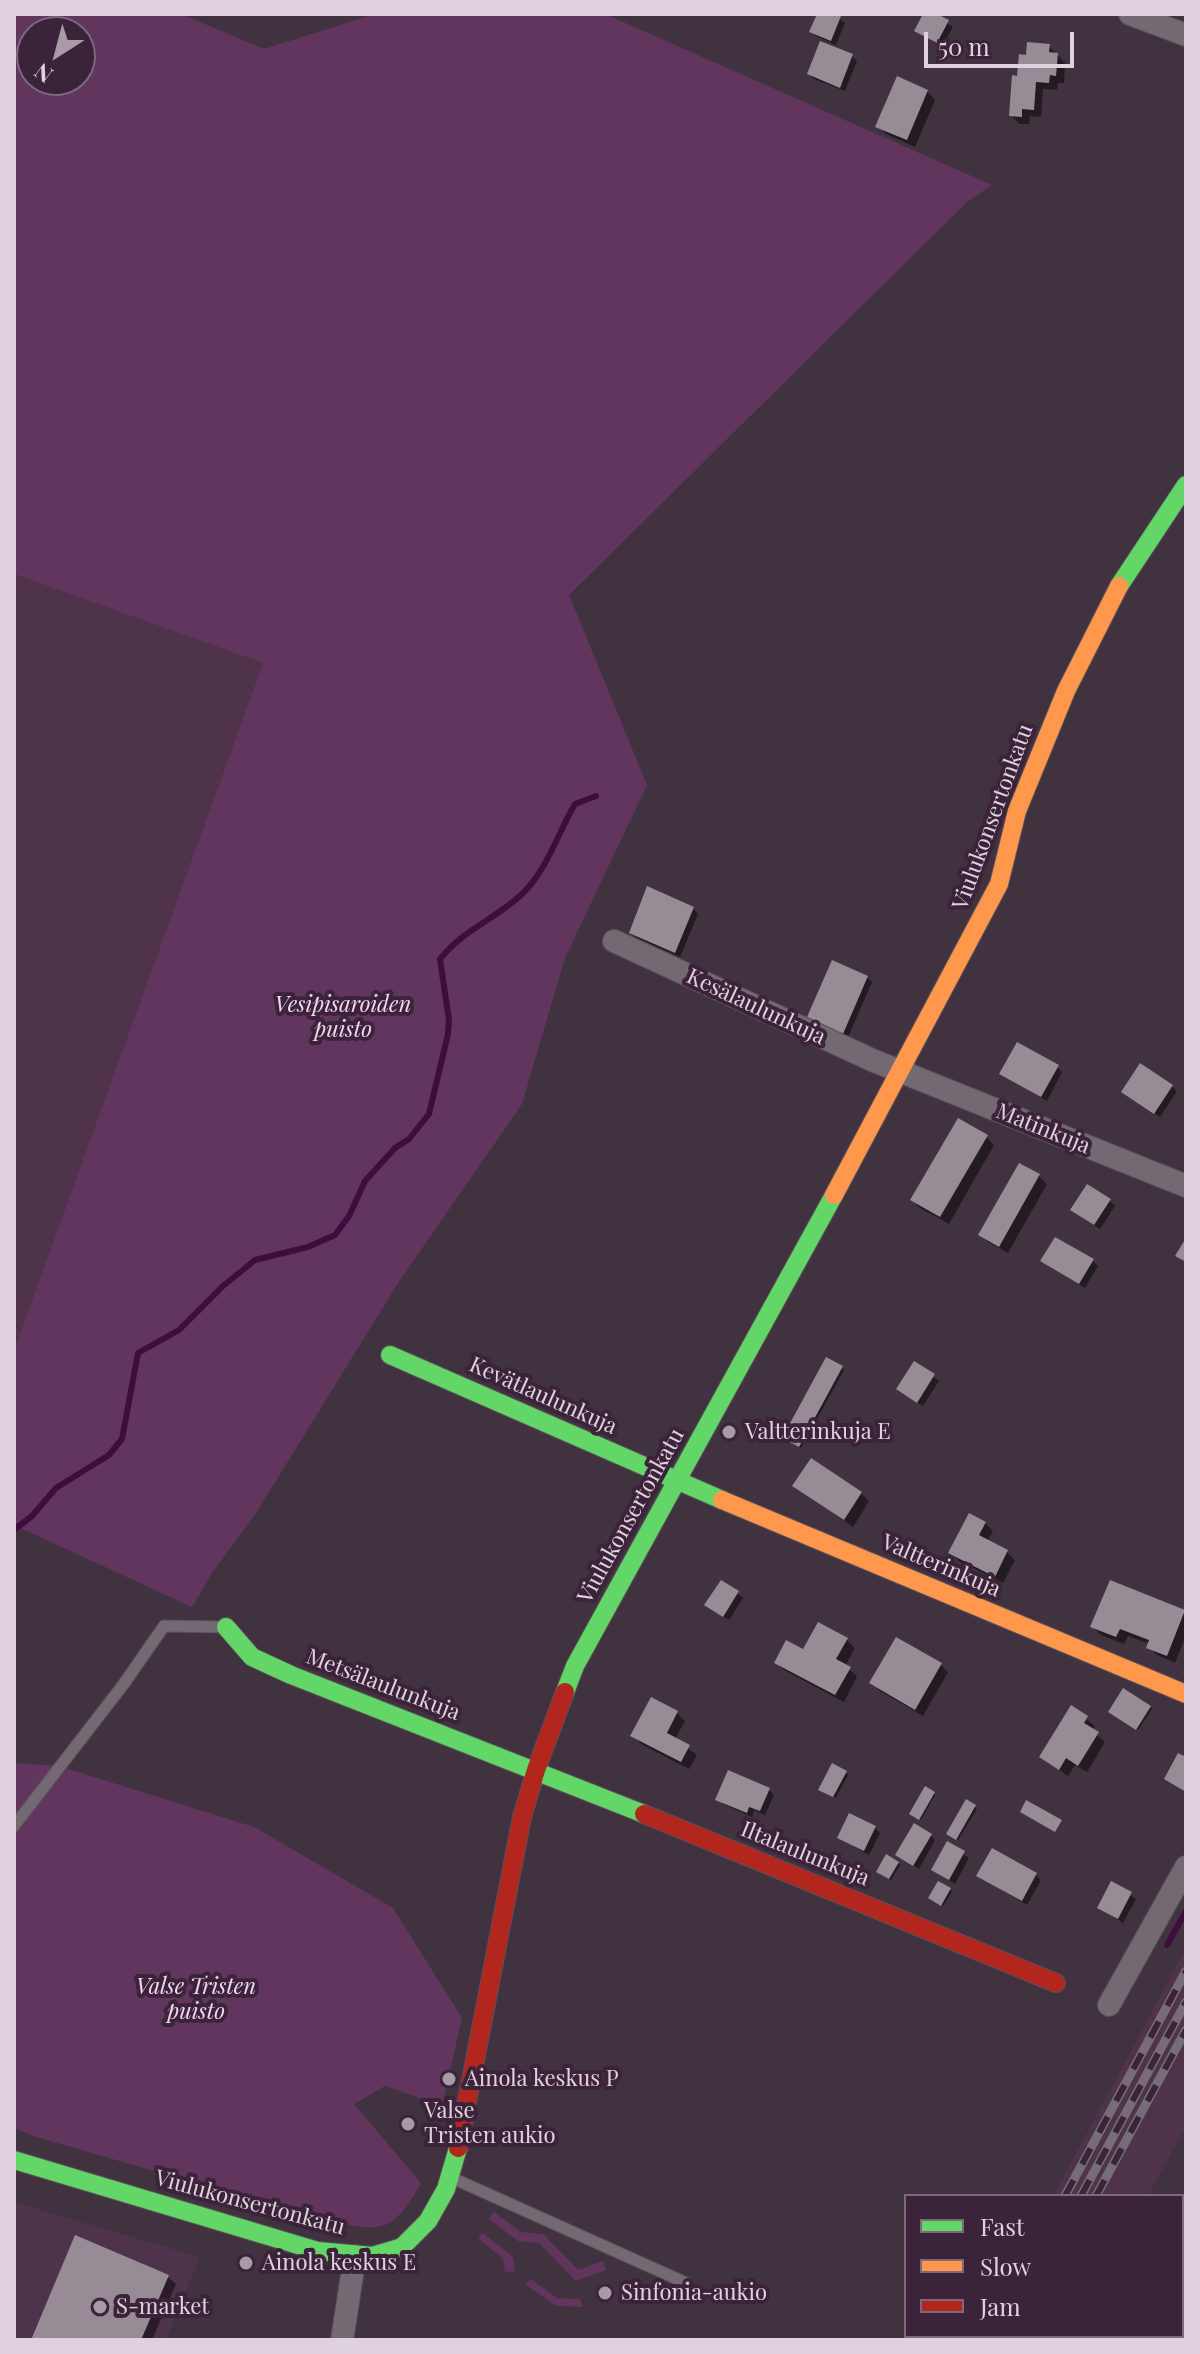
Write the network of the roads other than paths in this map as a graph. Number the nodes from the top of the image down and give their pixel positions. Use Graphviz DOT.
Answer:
graph roads {
  1 [pos="1130,14"];
  2 [pos="1186,35"];
  3 [pos="1186,485"];
  4 [pos="614,941"];
  5 [pos="899,1072"];
  6 [pos="1186,1186"];
  7 [pos="390,1355"];
  8 [pos="677,1481"];
  9 [pos="226,1627"];
  10 [pos="1186,1694"];
  11 [pos="536,1770"];
  12 [pos="14,1826"];
  13 [pos="1186,1867"];
  14 [pos="1056,1983"];
  15 [pos="1109,2005"];
  16 [pos="14,2160"];
  17 [pos="450,2177"];
  18 [pos="355,2256"];
  19 [pos="684,2282"];
  20 [pos="342,2340"];
  1 -- 2 [label="street"];
  3 -- 5 [label="street, Viulukonsertonkatu"];
  4 -- 5 [label="street, Kesälaulunkuja"];
  5 -- 6 [label="street, Matinkuja"];
  5 -- 8 [label="street, Viulukonsertonkatu"];
  7 -- 8 [label="street, Kevätlaulunkuja"];
  8 -- 10 [label="street, Valtterinkuja"];
  8 -- 11 [label="street, Viulukonsertonkatu"];
  9 -- 11 [label="street, Metsälaulunkuja"];
  9 -- 12 [label="lane"];
  11 -- 14 [label="street, Iltalaulunkuja"];
  11 -- 17 [label="street, Viulukonsertonkatu"];
  13 -- 15 [label="street"];
  16 -- 18 [label="street, Viulukonsertonkatu"];
  17 -- 18 [label="street, Viulukonsertonkatu"];
  17 -- 19 [label="lane"];
  18 -- 20 [label="street"];
}
